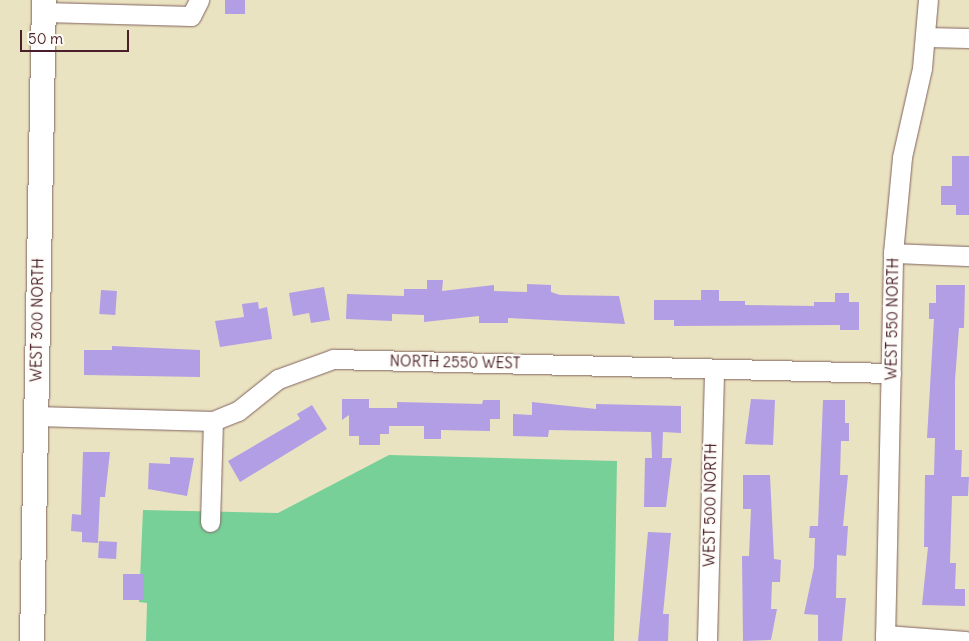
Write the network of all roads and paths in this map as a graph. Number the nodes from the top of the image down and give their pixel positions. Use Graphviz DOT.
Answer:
graph roads {
  1 [pos="199,0"];
  2 [pos="928,0"];
  3 [pos="44,6"];
  4 [pos="926,37"];
  5 [pos="969,38"];
  6 [pos="893,253"];
  7 [pos="969,256"];
  8 [pos="714,369"];
  9 [pos="891,373"];
  10 [pos="35,416"];
  11 [pos="212,421"];
  12 [pos="210,522"];
  13 [pos="885,638"];
  14 [pos="32,641"];
  15 [pos="707,641"];
  16 [pos="966,641"];
  1 -- 3 [label="street"];
  2 -- 4 [label="street, WEST 550 NORTH"];
  3 -- 10 [label="main road, WEST 300 NORTH"];
  4 -- 5 [label="street"];
  4 -- 6 [label="street, WEST 550 NORTH"];
  6 -- 7 [label="street"];
  6 -- 9 [label="street, WEST 550 NORTH"];
  8 -- 9 [label="street, NORTH 2550 WEST"];
  8 -- 11 [label="street, NORTH 2550 WEST"];
  8 -- 15 [label="street, WEST 500 NORTH"];
  9 -- 13 [label="street, WEST 550 NORTH"];
  10 -- 11 [label="street, NORTH 2550 WEST"];
  10 -- 14 [label="main road, WEST 300 NORTH"];
  11 -- 12 [label="street"];
  13 -- 16 [label="street"];
}
